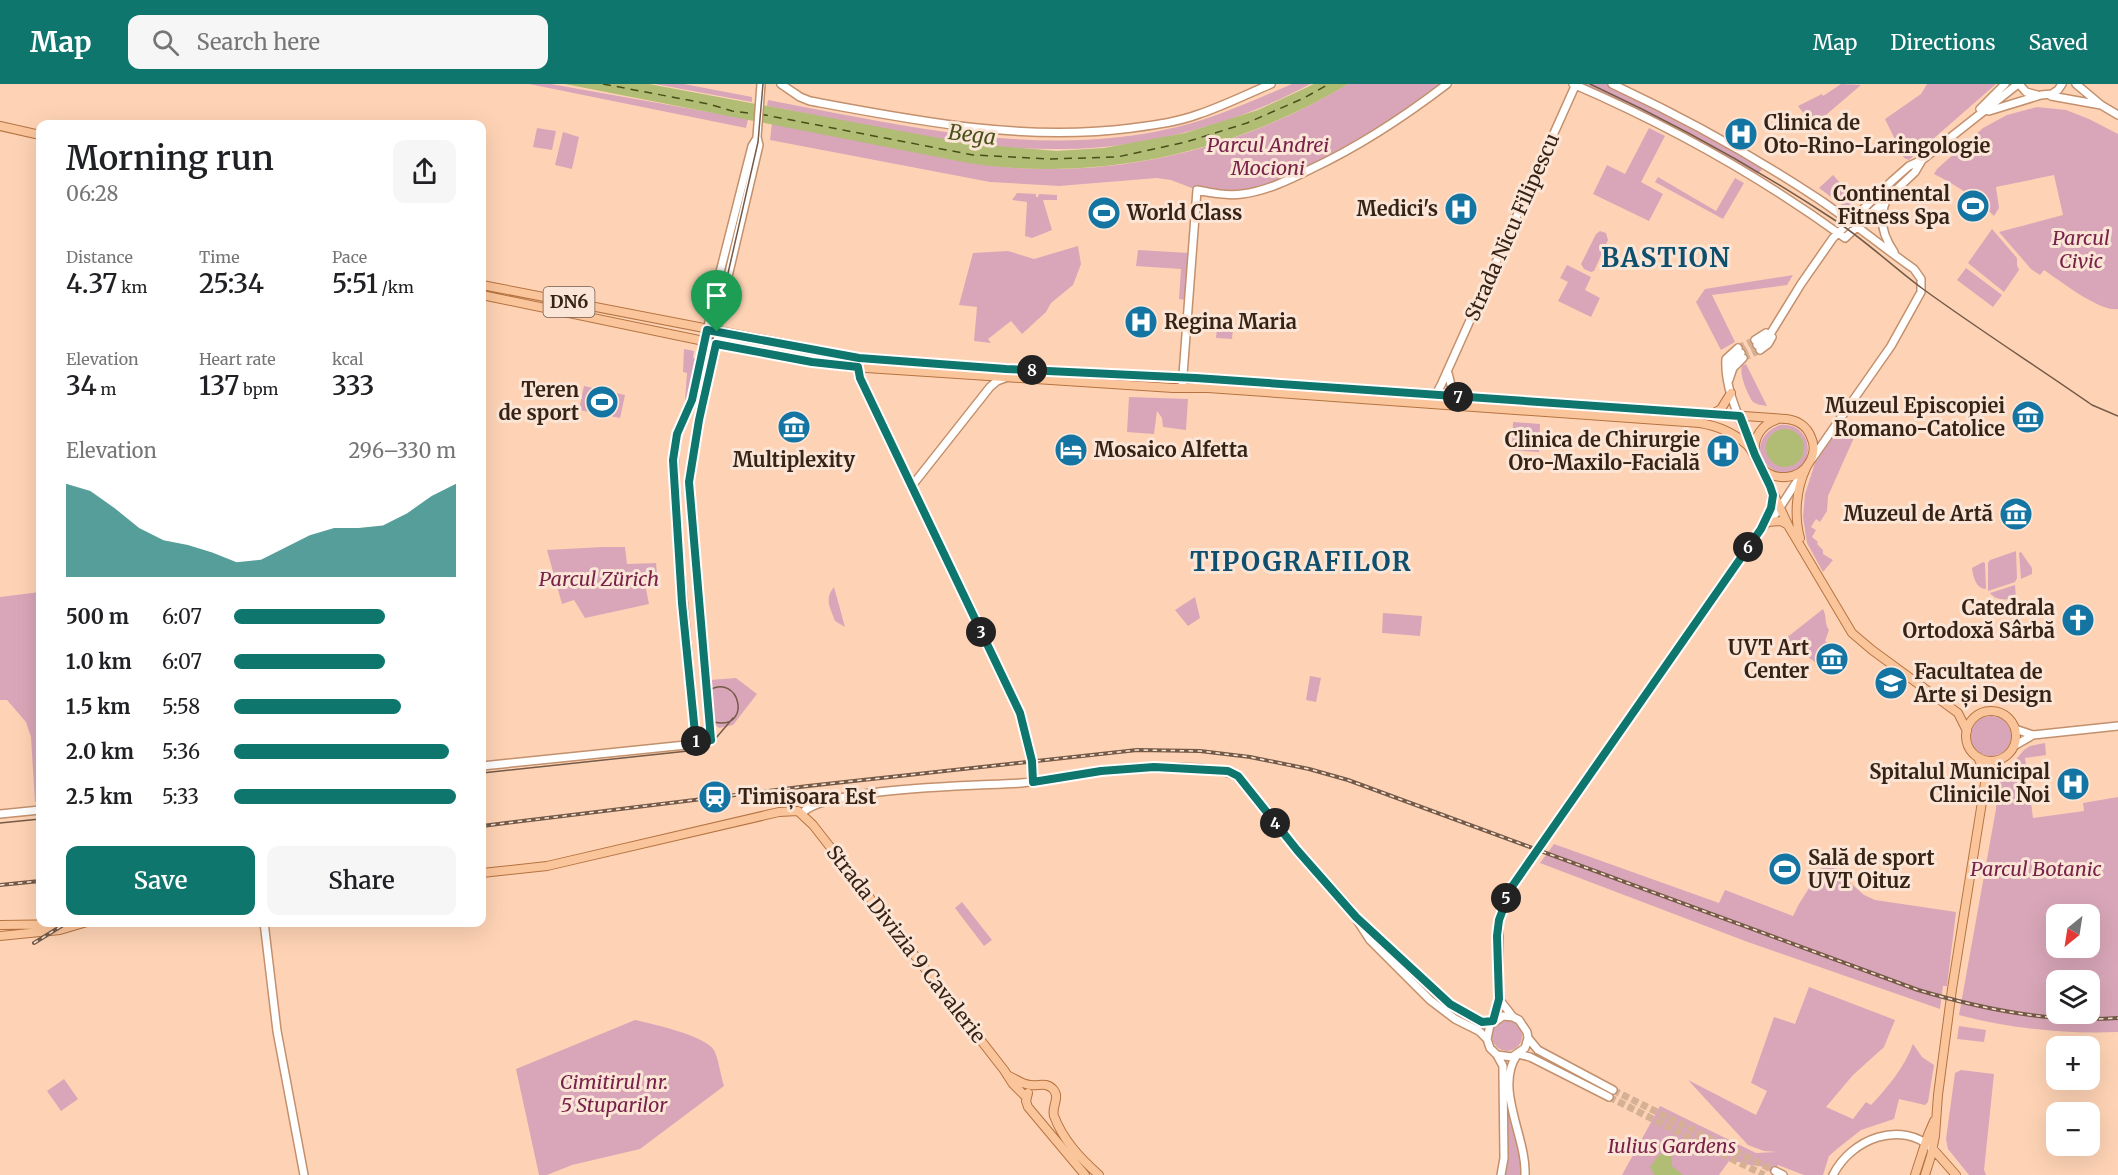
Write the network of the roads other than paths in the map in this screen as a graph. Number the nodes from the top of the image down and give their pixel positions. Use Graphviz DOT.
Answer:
graph roads {
  1 [pos="761,84"];
  2 [pos="781,84"];
  3 [pos="1271,84"];
  4 [pos="1447,84"];
  5 [pos="1575,84"];
  6 [pos="1612,84"];
  7 [pos="2005,84"];
  8 [pos="2019,84"];
  9 [pos="2062,84"];
  10 [pos="2079,86"];
  11 [pos="2041,95"];
  12 [pos="2075,99"];
  13 [pos="2101,105"];
  14 [pos="2118,115"];
  15 [pos="1966,124"];
  16 [pos="0,126"];
  17 [pos="36,134"];
  18 [pos="758,134"];
  19 [pos="1922,160"];
  20 [pos="1890,195"];
  21 [pos="1849,221"];
  22 [pos="1856,227"];
  23 [pos="1838,233"];
  24 [pos="1904,262"];
  25 [pos="486,286"];
  26 [pos="486,296"];
  27 [pos="707,330"];
  28 [pos="717,332"];
  29 [pos="705,341"];
  30 [pos="716,344"];
  31 [pos="1757,345"];
  32 [pos="858,363"];
  33 [pos="1448,370"];
  34 [pos="1010,377"];
  35 [pos="1183,377"];
  36 [pos="1728,383"];
  37 [pos="1182,388"];
  38 [pos="1731,393"];
  39 [pos="1435,396"];
  40 [pos="1467,398"];
  41 [pos="1431,404"];
  42 [pos="1707,414"];
  43 [pos="1740,416"];
  44 [pos="1784,418"];
  45 [pos="1757,460"];
  46 [pos="1808,464"];
  47 [pos="910,483"];
  48 [pos="1770,486"];
  49 [pos="1780,508"];
  50 [pos="1768,522"];
  51 [pos="1790,527"];
  52 [pos="1761,529"];
  53 [pos="1802,546"];
  54 [pos="1958,713"];
  55 [pos="1977,715"];
  56 [pos="2118,726"];
  57 [pos="2015,729"];
  58 [pos="1967,731"];
  59 [pos="2033,735"];
  60 [pos="696,743"];
  61 [pos="2014,746"];
  62 [pos="1978,757"];
  63 [pos="1997,760"];
  64 [pos="486,766"];
  65 [pos="1986,777"];
  66 [pos="1033,782"];
  67 [pos="36,810"];
  68 [pos="802,813"];
  69 [pos="0,814"];
  70 [pos="486,872"];
  71 [pos="1356,917"];
  72 [pos="36,924"];
  73 [pos="0,925"];
  74 [pos="71,927"];
  75 [pos="265,927"];
  76 [pos="0,936"];
  77 [pos="1499,999"];
  78 [pos="1513,1017"];
  79 [pos="1493,1022"];
  80 [pos="1528,1038"];
  81 [pos="1487,1039"];
  82 [pos="1497,1055"];
  83 [pos="1517,1055"];
  84 [pos="1008,1075"];
  85 [pos="1037,1085"];
  86 [pos="1026,1097"];
  87 [pos="1055,1105"];
  88 [pos="1033,1112"];
  89 [pos="1936,1117"];
  90 [pos="1925,1142"];
  91 [pos="1933,1149"];
  92 [pos="1775,1171"];
  93 [pos="304,1175"];
  94 [pos="1085,1175"];
  95 [pos="1099,1175"];
  96 [pos="1501,1175"];
  97 [pos="1525,1175"];
  98 [pos="1783,1175"];
  99 [pos="1833,1175"];
  100 [pos="1915,1175"];
  101 [pos="1925,1175"];
  102 [pos="1956,1175"];
  1 -- 18 [label="street"];
  2 -- 3 [label="street"];
  4 -- 35 [label="street"];
  5 -- 23 [label="street"];
  5 -- 33 [label="street, Strada Nicu Filipescu"];
  6 -- 21 [label="street"];
  7 -- 15 [label="street"];
  8 -- 11 [label="street"];
  8 -- 15 [label="street"];
  9 -- 11 [label="street"];
  10 -- 12 [label="street"];
  10 -- 13 [label="street"];
  11 -- 12 [label="street"];
  11 -- 15 [label="street"];
  12 -- 13 [label="street"];
  13 -- 14 [label="street"];
  15 -- 19 [label="street"];
  16 -- 17 [label="main road"];
  18 -- 27 [label="street"];
  18 -- 28 [label="street"];
  19 -- 20 [label="street"];
  19 -- 21 [label="street"];
  20 -- 22 [label="street"];
  20 -- 24 [label="street"];
  21 -- 22 [label="street"];
  21 -- 23 [label="street"];
  22 -- 23 [label="street"];
  22 -- 24 [label="street"];
  23 -- 31 [label="street"];
  24 -- 46 [label="street"];
  25 -- 27 [label="main road, DN6"];
  26 -- 29 [label="main road, DN6"];
  27 -- 28 [label="main road, DN6"];
  27 -- 29 [label="street"];
  28 -- 30 [label="street"];
  28 -- 32 [label="main road, DN6"];
  29 -- 30 [label="main road, DN6"];
  29 -- 60 [label="street"];
  30 -- 32 [label="main road, DN6"];
  30 -- 60 [label="street"];
  32 -- 34 [label="main road, DN6"];
  32 -- 35 [label="main road, DN6"];
  32 -- 47 [label="street"];
  33 -- 39 [label="street, Strada Nicu Filipescu"];
  33 -- 40 [label="street"];
  34 -- 37 [label="main road, DN6"];
  34 -- 47 [label="street"];
  35 -- 37 [label="street"];
  35 -- 39 [label="main road, DN6"];
  36 -- 36 [label="street"];
  36 -- 38 [label="street"];
  37 -- 41 [label="main road, DN6"];
  38 -- 42 [label="main road"];
  38 -- 43 [label="street"];
  39 -- 40 [label="main road, DN6"];
  39 -- 41 [label="street, Strada Nicu Filipescu"];
  40 -- 42 [label="main road, DN6"];
  41 -- 45 [label="main road, DN6"];
  42 -- 43 [label="main road, DN6"];
  43 -- 44 [label="main road, DN6"];
  43 -- 45 [label="street"];
  44 -- 45 [label="main road"];
  44 -- 46 [label="main road, DN6"];
  45 -- 46 [label="main road, DN6"];
  45 -- 48 [label="main road, DN6"];
  46 -- 49 [label="street"];
  46 -- 53 [label="main road, DN6"];
  47 -- 66 [label="street"];
  48 -- 49 [label="main road, DN6"];
  48 -- 52 [label="main road"];
  49 -- 50 [label="street"];
  49 -- 51 [label="main road, DN6"];
  50 -- 51 [label="main road"];
  50 -- 52 [label="street"];
  51 -- 53 [label="main road, DN6"];
  52 -- 77 [label="street"];
  53 -- 54 [label="main road, DN6"];
  54 -- 55 [label="main road"];
  54 -- 58 [label="main road, DN6"];
  55 -- 57 [label="main road"];
  55 -- 58 [label="main road"];
  56 -- 59 [label="street"];
  57 -- 59 [label="street"];
  57 -- 61 [label="main road"];
  58 -- 62 [label="main road, DN6"];
  59 -- 61 [label="street"];
  60 -- 64 [label="street"];
  61 -- 63 [label="main road"];
  62 -- 63 [label="main road"];
  62 -- 65 [label="main road, DN6"];
  63 -- 65 [label="main road"];
  65 -- 89 [label="main road"];
  66 -- 68 [label="street"];
  66 -- 71 [label="street"];
  67 -- 69 [label="street"];
  68 -- 70 [label="main road"];
  68 -- 84 [label="main road, Strada Divizia 9 Cavalerie"];
  71 -- 79 [label="street"];
  71 -- 81 [label="street"];
  72 -- 73 [label="main road"];
  74 -- 76 [label="main road"];
  75 -- 93 [label="street"];
  77 -- 78 [label="street"];
  77 -- 79 [label="street"];
  78 -- 79 [label="street"];
  78 -- 80 [label="street"];
  79 -- 81 [label="street"];
  80 -- 83 [label="street"];
  80 -- 83 [label="street"];
  81 -- 82 [label="street"];
  82 -- 83 [label="street"];
  82 -- 96 [label="street"];
  83 -- 97 [label="street"];
  84 -- 85 [label="main road"];
  84 -- 86 [label="main road, Strada Divizia 9 Cavalerie"];
  85 -- 86 [label="main road"];
  85 -- 87 [label="main road"];
  86 -- 88 [label="main road"];
  87 -- 88 [label="main road"];
  87 -- 95 [label="main road"];
  88 -- 94 [label="main road"];
  89 -- 90 [label="main road"];
  89 -- 91 [label="main road"];
  90 -- 91 [label="street"];
  90 -- 99 [label="street"];
  90 -- 100 [label="main road"];
  91 -- 101 [label="main road"];
  91 -- 102 [label="main road"];
  92 -- 98 [label="street"];
}
